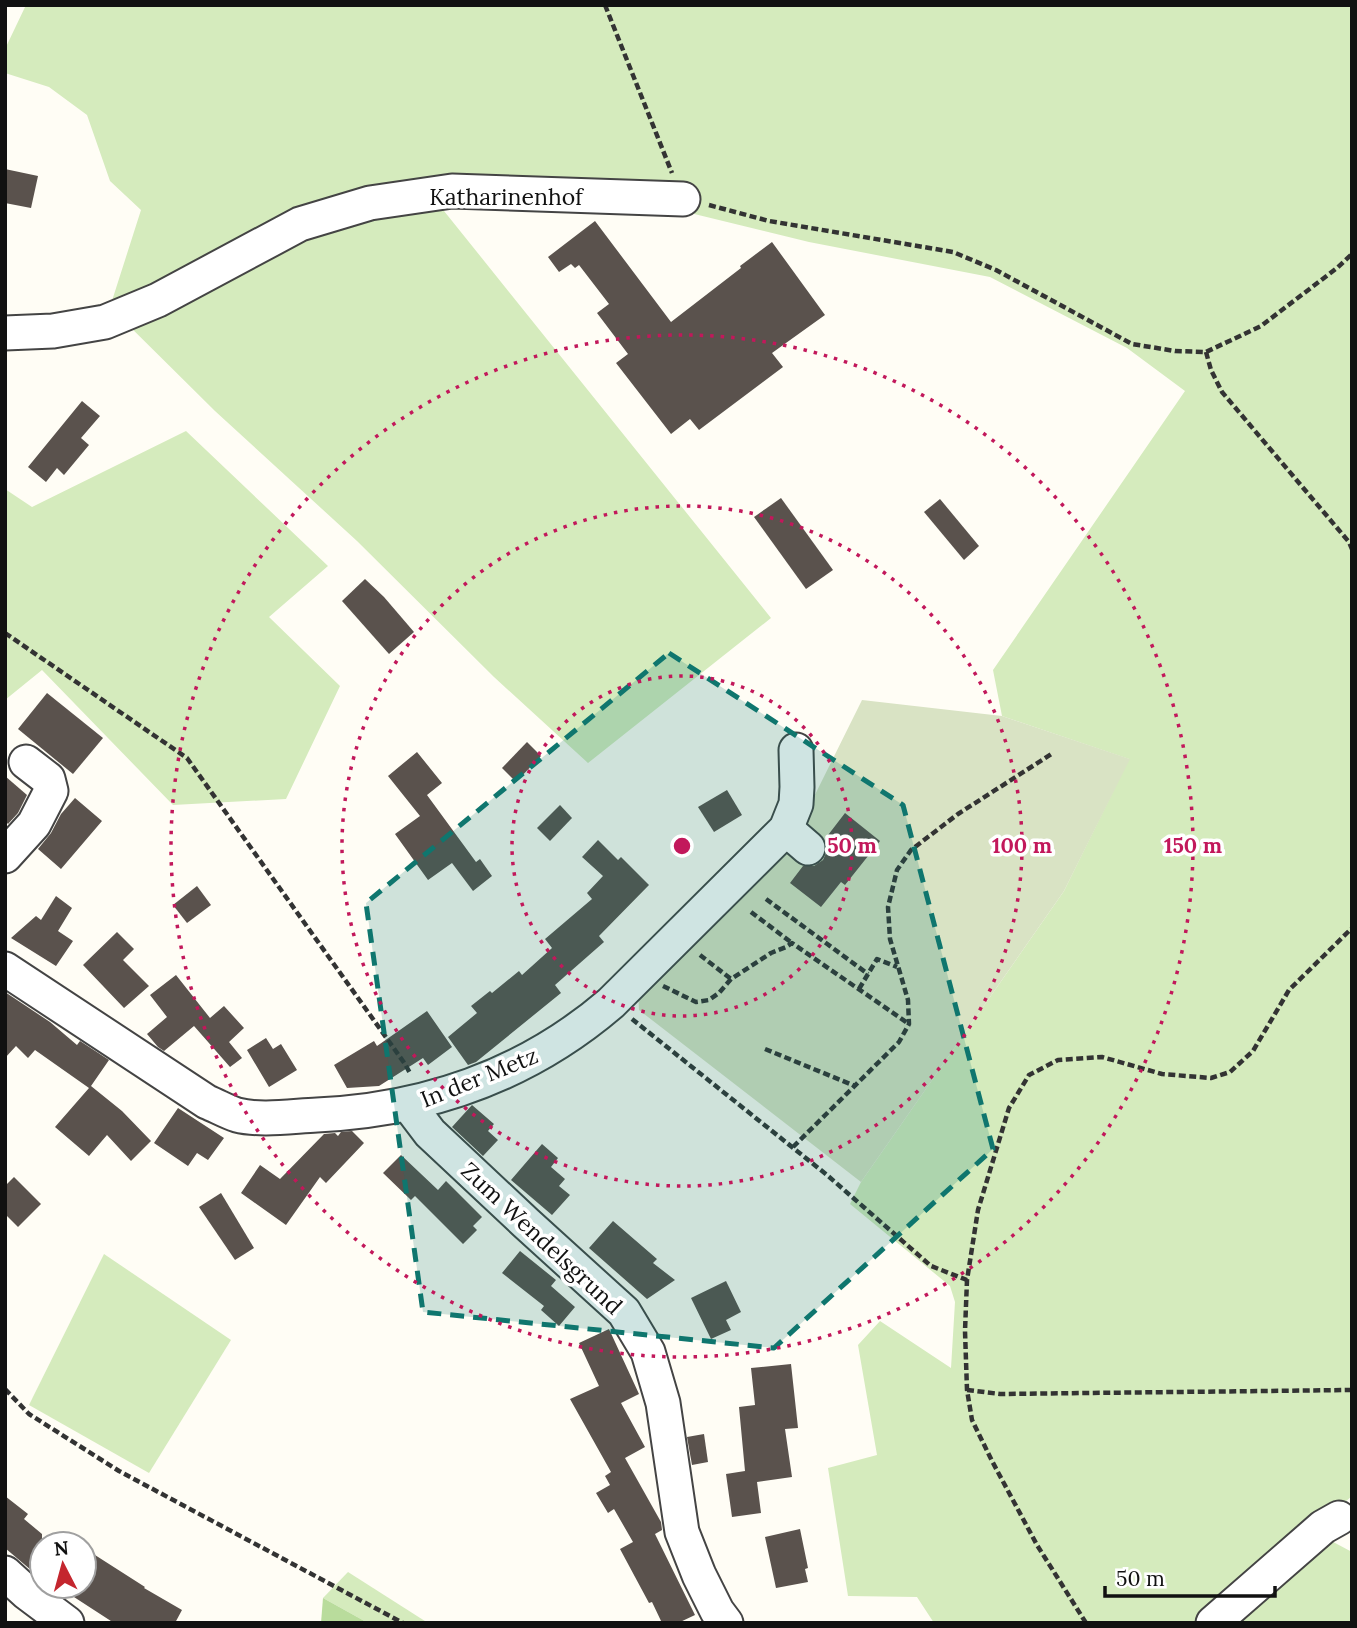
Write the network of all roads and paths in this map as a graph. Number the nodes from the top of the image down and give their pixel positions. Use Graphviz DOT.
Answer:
graph roads {
  1 [pos="605,5"];
  2 [pos="683,199"];
  3 [pos="1352,254"];
  4 [pos="5,334"];
  5 [pos="1206,352"];
  6 [pos="1352,549"];
  7 [pos="5,633"];
  8 [pos="796,750"];
  9 [pos="1053,753"];
  10 [pos="26,762"];
  11 [pos="5,856"];
  12 [pos="766,899"];
  13 [pos="751,912"];
  14 [pos="1352,929"];
  15 [pos="792,943"];
  16 [pos="700,955"];
  17 [pos="898,967"];
  18 [pos="5,969"];
  19 [pos="641,974"];
  20 [pos="868,974"];
  21 [pos="732,979"];
  22 [pos="859,989"];
  23 [pos="611,1003"];
  24 [pos="909,1024"];
  25 [pos="765,1049"];
  26 [pos="855,1086"];
  27 [pos="416,1102"];
  28 [pos="793,1147"];
  29 [pos="967,1280"];
  30 [pos="5,1389"];
  31 [pos="967,1390"];
  32 [pos="1352,1390"];
  33 [pos="1339,1518"];
  34 [pos="5,1573"];
  35 [pos="67,1623"];
  36 [pos="403,1623"];
  37 [pos="726,1623"];
  38 [pos="1086,1623"];
  39 [pos="1213,1623"];
  1 -- 2 [label="path"];
  2 -- 4 [label="street, Katharinenhof"];
  2 -- 5 [label="path"];
  3 -- 5 [label="path"];
  5 -- 6 [label="path"];
  7 -- 27 [label="path"];
  8 -- 19 [label="street, In der Metz"];
  9 -- 17 [label="path"];
  10 -- 11 [label="street"];
  12 -- 20 [label="path"];
  13 -- 15 [label="path"];
  14 -- 29 [label="path"];
  15 -- 21 [label="path"];
  15 -- 22 [label="path"];
  16 -- 21 [label="path"];
  17 -- 20 [label="path"];
  17 -- 24 [label="path"];
  18 -- 27 [label="street, In der Metz"];
  19 -- 21 [label="path"];
  19 -- 23 [label="street, In der Metz"];
  20 -- 22 [label="path"];
  22 -- 24 [label="path"];
  23 -- 27 [label="street, In der Metz"];
  23 -- 28 [label="path"];
  24 -- 26 [label="path"];
  25 -- 26 [label="path"];
  26 -- 28 [label="path"];
  27 -- 37 [label="street, Zum Wendelsgrund"];
  28 -- 29 [label="path"];
  29 -- 31 [label="path"];
  30 -- 36 [label="path"];
  31 -- 32 [label="path"];
  31 -- 38 [label="path"];
  33 -- 39 [label="street"];
  34 -- 35 [label="street"];
}
